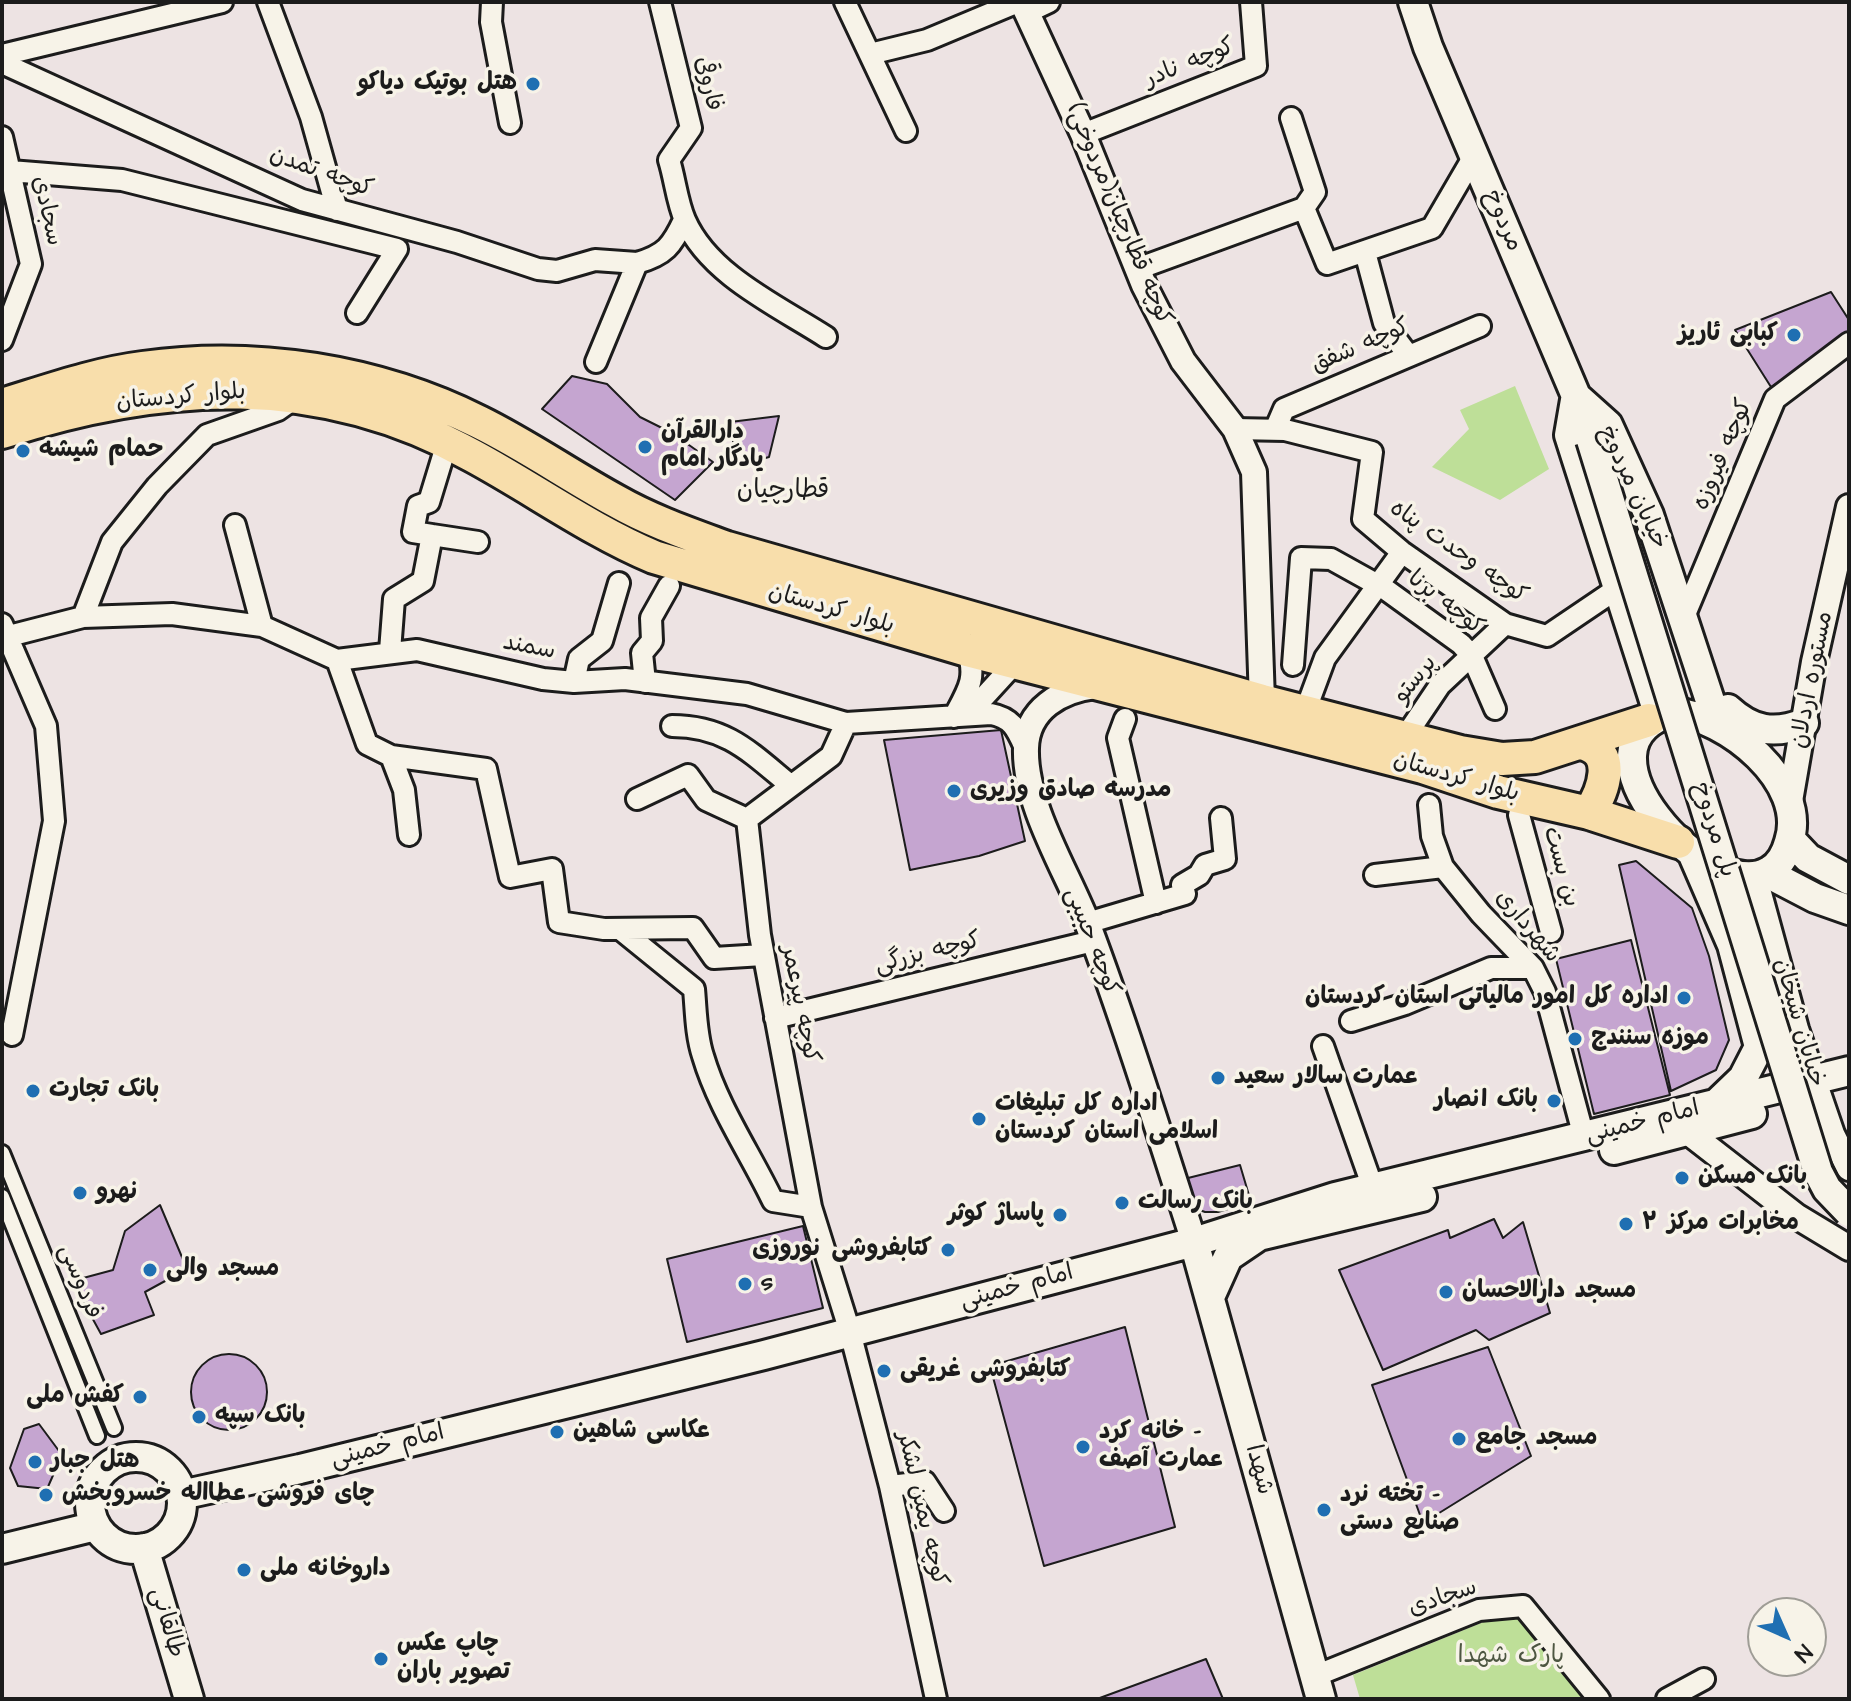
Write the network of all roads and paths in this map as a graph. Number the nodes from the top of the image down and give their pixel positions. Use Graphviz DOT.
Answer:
graph roads {
  1 [pos="222,2"];
  2 [pos="268,2"];
  3 [pos="492,2"];
  4 [pos="660,2"];
  5 [pos="845,2"];
  6 [pos="1251,2"];
  7 [pos="1413,2"];
  8 [pos="1029,4"];
  9 [pos="870,54"];
  10 [pos="2,55"];
  11 [pos="2,63"];
  12 [pos="1291,118"];
  13 [pos="510,123"];
  14 [pos="906,131"];
  15 [pos="1083,134"];
  16 [pos="2,137"];
  17 [pos="1474,156"];
  18 [pos="10,171"];
  19 [pos="1304,208"];
  20 [pos="337,210"];
  21 [pos="684,220"];
  22 [pos="1365,252"];
  23 [pos="637,263"];
  24 [pos="1137,269"];
  25 [pos="357,313"];
  26 [pos="1480,326"];
  27 [pos="826,337"];
  28 [pos="2,340"];
  29 [pos="1849,343"];
  30 [pos="1408,355"];
  31 [pos="596,362"];
  32 [pos="1576,396"];
  33 [pos="298,397"];
  34 [pos="2,405"];
  35 [pos="1235,429"];
  36 [pos="1275,430"];
  37 [pos="2,432"];
  38 [pos="1591,440"];
  39 [pos="447,443"];
  40 [pos="1849,507"];
  41 [pos="235,525"];
  42 [pos="423,534"];
  43 [pos="478,542"];
  44 [pos="1402,552"];
  45 [pos="619,583"];
  46 [pos="669,586"];
  47 [pos="1379,586"];
  48 [pos="1618,588"];
  49 [pos="83,617"];
  50 [pos="1684,617"];
  51 [pos="1505,624"];
  52 [pos="262,626"];
  53 [pos="6,630"];
  54 [pos="967,650"];
  55 [pos="390,651"];
  56 [pos="1472,656"];
  57 [pos="1262,658"];
  58 [pos="337,660"];
  59 [pos="1016,662"];
  60 [pos="1293,665"];
  61 [pos="1318,675"];
  62 [pos="574,682"];
  63 [pos="645,682"];
  64 [pos="1103,685"];
  65 [pos="1707,689"];
  66 [pos="1262,701"];
  67 [pos="1495,709"];
  68 [pos="1305,712"];
  69 [pos="954,717"];
  70 [pos="1654,718"];
  71 [pos="1125,719"];
  72 [pos="846,723"];
  73 [pos="1804,723"];
  74 [pos="1718,725"];
  75 [pos="672,726"];
  76 [pos="1405,737"];
  77 [pos="1581,743"];
  78 [pos="1026,750"];
  79 [pos="391,756"];
  80 [pos="790,785"];
  81 [pos="637,799"];
  82 [pos="1429,805"];
  83 [pos="1789,807"];
  84 [pos="1589,813"];
  85 [pos="1519,815"];
  86 [pos="1221,818"];
  87 [pos="747,819"];
  88 [pos="409,835"];
  89 [pos="1790,839"];
  90 [pos="1686,848"];
  91 [pos="1443,867"];
  92 [pos="1760,874"];
  93 [pos="1375,875"];
  94 [pos="1847,877"];
  95 [pos="1156,903"];
  96 [pos="1849,910"];
  97 [pos="620,929"];
  98 [pos="1090,932"];
  99 [pos="1551,932"];
  100 [pos="763,955"];
  101 [pos="1533,968"];
  102 [pos="775,1018"];
  103 [pos="1351,1021"];
  104 [pos="12,1035"];
  105 [pos="1323,1046"];
  106 [pos="1849,1071"];
  107 [pos="1816,1088"];
  108 [pos="1849,1088"];
  109 [pos="1715,1104"];
  110 [pos="1688,1132"];
  111 [pos="1584,1137"];
  112 [pos="2,1153"];
  113 [pos="1849,1168"];
  114 [pos="1373,1188"];
  115 [pos="2,1197"];
  116 [pos="811,1207"];
  117 [pos="1849,1212"];
  118 [pos="1194,1242"];
  119 [pos="1849,1248"];
  120 [pos="1210,1297"];
  121 [pos="850,1332"];
  122 [pos="114,1428"];
  123 [pos="97,1436"];
  124 [pos="890,1486"];
  125 [pos="181,1495"];
  126 [pos="944,1511"];
  127 [pos="93,1519"];
  128 [pos="2,1534"];
  129 [pos="144,1548"];
  130 [pos="2,1549"];
  131 [pos="1704,1679"];
  132 [pos="1318,1688"];
  133 [pos="937,1698"];
  134 [pos="189,1699"];
  135 [pos="1599,1699"];
  136 [pos="1667,1699"];
  1 -- 10 [label="street"];
  2 -- 20 [label="street"];
  3 -- 13 [label="street"];
  4 -- 21 [label="street, فاروقی"];
  5 -- 9 [label="street"];
  6 -- 15 [label="street, کوچه نادر"];
  7 -- 17 [label="main road, مردوخ"];
  8 -- 9 [label="street"];
  8 -- 15 [label="street, کوچه قطارچیان(مردوخی)"];
  9 -- 14 [label="street"];
  11 -- 20 [label="street, کوچه تمدن"];
  12 -- 19 [label="street"];
  15 -- 24 [label="street, کوچه قطارچیان(مردوخی)"];
  16 -- 18 [label="street, سجادی"];
  17 -- 22 [label="street"];
  17 -- 32 [label="main road, مردوخ"];
  18 -- 25 [label="street, کوچه تمدن"];
  18 -- 28 [label="street, سجادی"];
  19 -- 22 [label="street"];
  19 -- 24 [label="street"];
  20 -- 23 [label="street, کوچه تمدن"];
  21 -- 23 [label="street"];
  21 -- 27 [label="street"];
  22 -- 30 [label="street"];
  23 -- 31 [label="street"];
  24 -- 35 [label="street, کوچه قطارچیان(مردوخی)"];
  26 -- 30 [label="street, کوچه شفق"];
  29 -- 50 [label="street, کوچه فیروزه"];
  30 -- 36 [label="street, کوچه شفق"];
  32 -- 38 [label="main road, مردوخ"];
  32 -- 48 [label="main road, خیابان مردوخ"];
  32 -- 50 [label="main road, خیابان مردوخ"];
  33 -- 37 [label="main road, بلوار کردستان"];
  33 -- 39 [label="main road, بلوار کردستان"];
  33 -- 49 [label="street"];
  34 -- 66 [label="main road, بلوار کردستان"];
  35 -- 36 [label="street, کوچه وحدت پناه"];
  35 -- 57 [label="street, کوچه قطارچیان(مردوخی)"];
  36 -- 44 [label="street, کوچه وحدت پناه"];
  38 -- 117 [label="main road, پل مردوخ, bridge"];
  39 -- 42 [label="street"];
  39 -- 54 [label="main road, بلوار کردستان"];
  40 -- 73 [label="street, مستوره اردلان"];
  41 -- 52 [label="street"];
  42 -- 43 [label="street"];
  42 -- 55 [label="street"];
  44 -- 47 [label="street"];
  44 -- 51 [label="street, کوچه وحدت پناه"];
  45 -- 62 [label="street"];
  46 -- 63 [label="street"];
  47 -- 56 [label="street, کوچه برنا"];
  47 -- 60 [label="street, کوچه برنا"];
  47 -- 61 [label="street"];
  48 -- 51 [label="street, کوچه وحدت پناه"];
  48 -- 70 [label="main road, خیابان مردوخ"];
  49 -- 52 [label="street"];
  49 -- 53 [label="street"];
  50 -- 65 [label="main road, خیابان مردوخ"];
  51 -- 56 [label="street, پرستو"];
  52 -- 58 [label="street"];
  53 -- 104 [label="street"];
  54 -- 59 [label="main road, بلوار کردستان"];
  54 -- 69 [label="street"];
  55 -- 58 [label="street, سمند"];
  55 -- 62 [label="street, سمند"];
  56 -- 67 [label="street, کوچه برنا"];
  56 -- 76 [label="street, پرستو"];
  57 -- 60 [label="street"];
  57 -- 66 [label="street, کوچه قطارچیان(مردوخی)"];
  58 -- 79 [label="street"];
  59 -- 64 [label="main road, بلوار کردستان"];
  59 -- 69 [label="street"];
  60 -- 61 [label="street"];
  61 -- 68 [label="street"];
  62 -- 63 [label="street, سمند"];
  63 -- 72 [label="street, سمند"];
  64 -- 78 [label="street"];
  64 -- 84 [label="main road, بلوار کردستان"];
  65 -- 73 [label="main road"];
  65 -- 74 [label="main road, خیابان مردوخ"];
  66 -- 68 [label="main road, بلوار کردستان"];
  68 -- 76 [label="main road, بلوار کردستان"];
  69 -- 72 [label="street, سمند"];
  69 -- 78 [label="street, سمند"];
  70 -- 74 [label="main road"];
  70 -- 77 [label="main road, بلوار کردستان"];
  70 -- 90 [label="main road"];
  71 -- 95 [label="street"];
  72 -- 80 [label="street"];
  73 -- 83 [label="street, مستوره اردلان"];
  74 -- 83 [label="main road"];
  75 -- 80 [label="street"];
  76 -- 77 [label="main road, بلوار کردستان"];
  77 -- 84 [label="main road"];
  78 -- 98 [label="street, کوچه حبیبی"];
  79 -- 88 [label="street"];
  79 -- 97 [label="street"];
  80 -- 87 [label="street"];
  81 -- 87 [label="street"];
  82 -- 91 [label="street, شهرداری"];
  83 -- 89 [label="main road"];
  84 -- 90 [label="main road, بلوار کردستان"];
  85 -- 99 [label="street, بن بست"];
  86 -- 95 [label="street, کوچه بزرگی"];
  87 -- 100 [label="street, کوچه پیرعمر"];
  89 -- 92 [label="main road"];
  89 -- 94 [label="main road"];
  90 -- 92 [label="main road"];
  90 -- 109 [label="main road"];
  91 -- 93 [label="street"];
  91 -- 101 [label="street, شهرداری"];
  92 -- 96 [label="main road"];
  92 -- 107 [label="street, خیابان شیخان"];
  95 -- 98 [label="street, کوچه بزرگی"];
  97 -- 100 [label="street"];
  97 -- 116 [label="street"];
  98 -- 102 [label="street, کوچه بزرگی"];
  98 -- 118 [label="street, کوچه حبیبی"];
  100 -- 102 [label="street, کوچه پیرعمر"];
  101 -- 103 [label="street"];
  101 -- 111 [label="street, شهرداری"];
  102 -- 116 [label="street, کوچه پیرعمر"];
  105 -- 114 [label="street"];
  106 -- 107 [label="main road, امام خمینی"];
  107 -- 108 [label="main road, امام خمینی"];
  107 -- 109 [label="main road, امام خمینی"];
  107 -- 110 [label="main road, امام خمینی"];
  107 -- 113 [label="street, خیابان شیخان"];
  109 -- 111 [label="main road, امام خمینی"];
  110 -- 119 [label="street"];
  110 -- 120 [label="main road, امام خمینی"];
  111 -- 114 [label="main road, امام خمینی"];
  112 -- 122 [label="street, فردوسی"];
  114 -- 118 [label="main road, امام خمینی"];
  115 -- 123 [label="street, فردوسی"];
  116 -- 121 [label="street, کوچه پیرعمر"];
  118 -- 120 [label="main road, شهدا"];
  118 -- 121 [label="main road, امام خمینی"];
  120 -- 132 [label="main road, شهدا"];
  121 -- 124 [label="street, کوچه یمین لشکر"];
  121 -- 125 [label="main road, امام خمینی"];
  124 -- 126 [label="street"];
  124 -- 133 [label="street, کوچه یمین لشکر"];
  125 -- 127 [label="main road"];
  125 -- 129 [label="main road"];
  127 -- 128 [label="main road"];
  127 -- 129 [label="main road"];
  127 -- 130 [label="main road"];
  129 -- 134 [label="main road, طالقانی"];
  131 -- 136 [label="street"];
  132 -- 135 [label="street, سجادی"];
}
